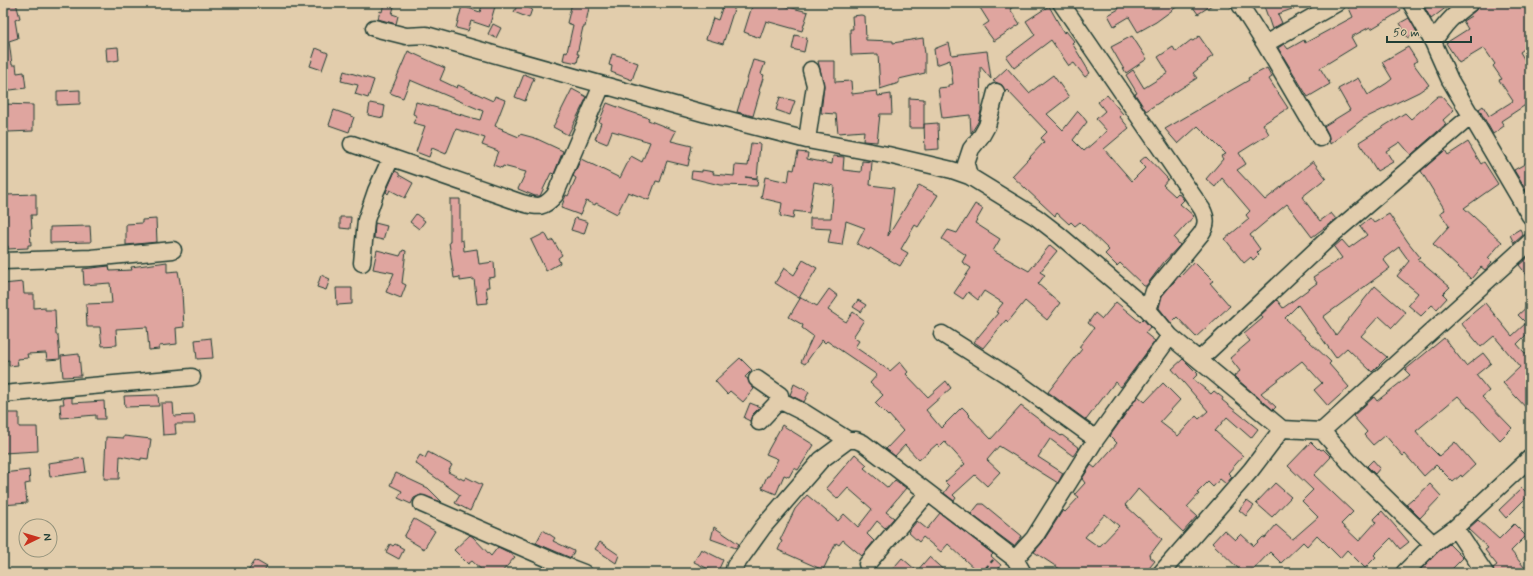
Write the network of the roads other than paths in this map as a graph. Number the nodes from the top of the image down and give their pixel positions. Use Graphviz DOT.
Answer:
graph roads {
  1 [pos="1060,3"];
  2 [pos="1239,3"];
  3 [pos="1337,3"];
  4 [pos="1410,3"];
  5 [pos="1470,3"];
  6 [pos="374,28"];
  7 [pos="1433,42"];
  8 [pos="1265,44"];
  9 [pos="811,70"];
  10 [pos="602,85"];
  11 [pos="996,92"];
  12 [pos="1472,115"];
  13 [pos="1320,138"];
  14 [pos="807,140"];
  15 [pos="352,144"];
  16 [pos="391,158"];
  17 [pos="969,176"];
  18 [pos="1529,212"];
  19 [pos="1530,242"];
  20 [pos="173,250"];
  21 [pos="3,261"];
  22 [pos="362,263"];
  23 [pos="1148,310"];
  24 [pos="942,334"];
  25 [pos="1170,336"];
  26 [pos="1199,360"];
  27 [pos="192,377"];
  28 [pos="757,380"];
  29 [pos="3,394"];
  30 [pos="781,402"];
  31 [pos="759,422"];
  32 [pos="1282,429"];
  33 [pos="1322,430"];
  34 [pos="1096,439"];
  35 [pos="848,440"];
  36 [pos="1530,458"];
  37 [pos="928,493"];
  38 [pos="422,504"];
  39 [pos="1455,528"];
  40 [pos="1433,544"];
  41 [pos="1013,561"];
  42 [pos="867,564"];
  43 [pos="584,573"];
  44 [pos="733,573"];
  45 [pos="1161,573"];
  46 [pos="1404,573"];
  47 [pos="1485,573"];
  1 -- 23 [label="street"];
  2 -- 8 [label="street"];
  3 -- 8 [label="street"];
  4 -- 7 [label="street"];
  5 -- 7 [label="street"];
  6 -- 10 [label="street"];
  7 -- 12 [label="street"];
  8 -- 13 [label="street"];
  9 -- 14 [label="street"];
  10 -- 14 [label="street"];
  10 -- 16 [label="street"];
  11 -- 17 [label="street"];
  12 -- 18 [label="street"];
  12 -- 26 [label="street"];
  14 -- 17 [label="street"];
  15 -- 16 [label="street"];
  16 -- 22 [label="street"];
  17 -- 23 [label="street"];
  19 -- 33 [label="street"];
  20 -- 21 [label="street"];
  23 -- 25 [label="street"];
  24 -- 34 [label="street"];
  25 -- 26 [label="street"];
  25 -- 34 [label="street"];
  26 -- 32 [label="street"];
  27 -- 29 [label="street"];
  28 -- 30 [label="street"];
  30 -- 31 [label="street"];
  30 -- 35 [label="street"];
  32 -- 33 [label="street"];
  32 -- 45 [label="street"];
  33 -- 40 [label="street"];
  34 -- 41 [label="street"];
  35 -- 37 [label="street"];
  35 -- 44 [label="street"];
  36 -- 39 [label="street"];
  37 -- 41 [label="street"];
  37 -- 42 [label="street"];
  38 -- 43 [label="street"];
  39 -- 40 [label="street"];
  39 -- 47 [label="street"];
  40 -- 46 [label="street"];
}
